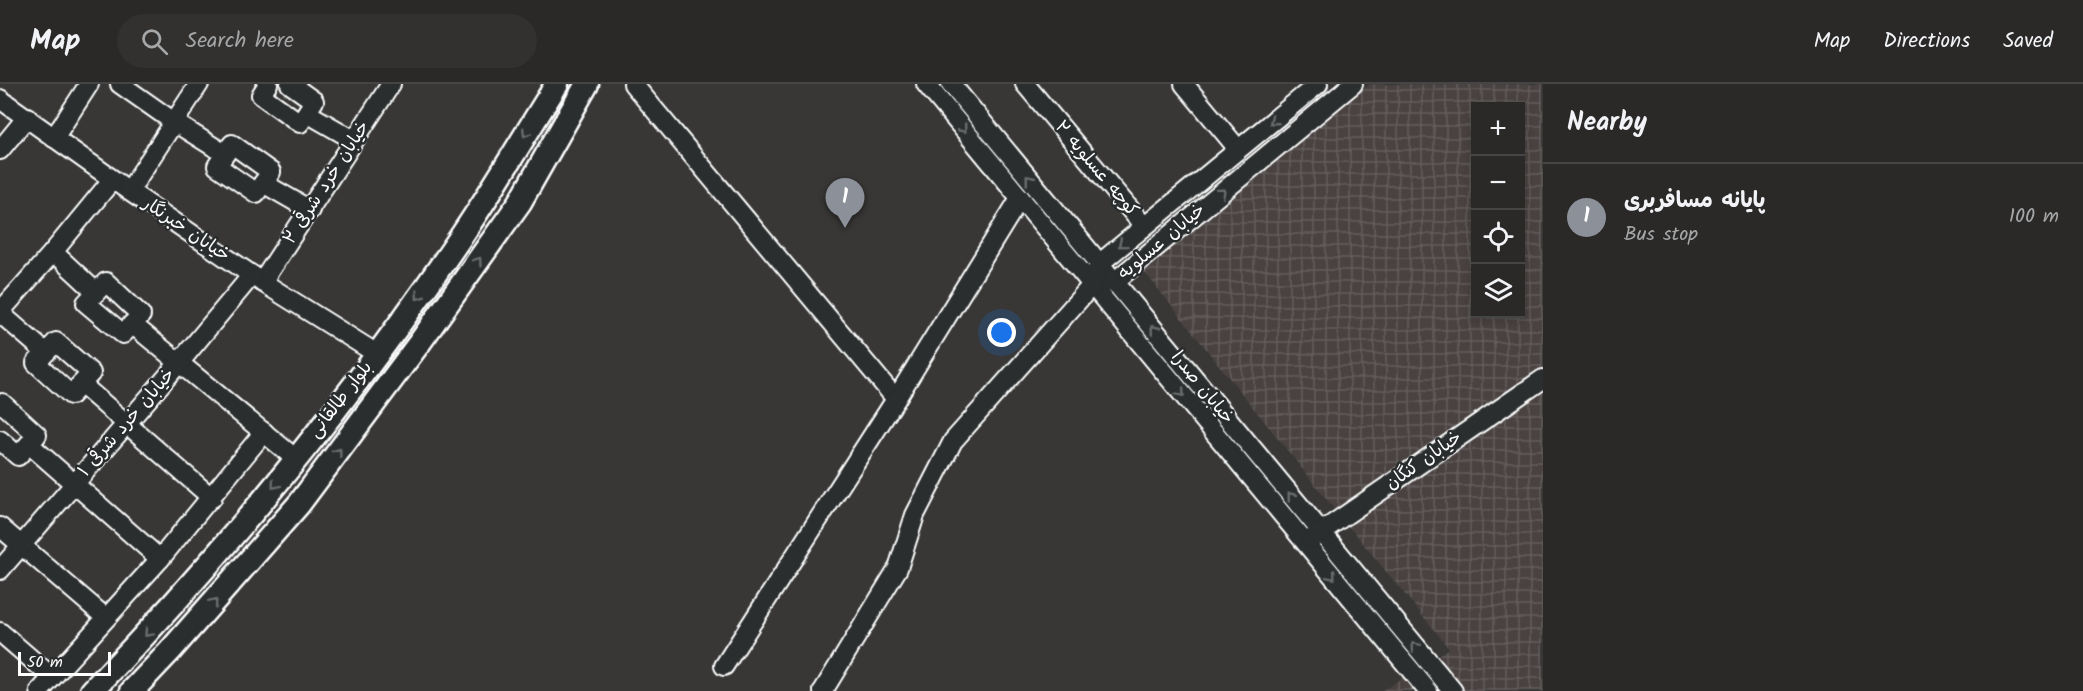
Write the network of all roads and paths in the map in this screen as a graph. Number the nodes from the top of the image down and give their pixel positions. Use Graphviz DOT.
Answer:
graph roads {
  1 [pos="89,84"];
  2 [pos="120,84"];
  3 [pos="199,84"];
  4 [pos="268,84"];
  5 [pos="290,84"];
  6 [pos="391,84"];
  7 [pos="557,84"];
  8 [pos="587,84"];
  9 [pos="633,84"];
  10 [pos="926,84"];
  11 [pos="1025,84"];
  12 [pos="1184,84"];
  13 [pos="1318,84"];
  14 [pos="1353,84"];
  15 [pos="952,85"];
  16 [pos="0,99"];
  17 [pos="938,99"];
  18 [pos="307,113"];
  19 [pos="27,117"];
  20 [pos="174,122"];
  21 [pos="54,138"];
  22 [pos="354,141"];
  23 [pos="1238,149"];
  24 [pos="0,150"];
  25 [pos="225,154"];
  26 [pos="112,180"];
  27 [pos="263,183"];
  28 [pos="129,191"];
  29 [pos="1020,198"];
  30 [pos="310,210"];
  31 [pos="1143,226"];
  32 [pos="53,252"];
  33 [pos="1099,264"];
  34 [pos="257,278"];
  35 [pos="1114,282"];
  36 [pos="1092,285"];
  37 [pos="96,292"];
  38 [pos="0,313"];
  39 [pos="132,324"];
  40 [pos="45,352"];
  41 [pos="377,354"];
  42 [pos="179,363"];
  43 [pos="1543,379"];
  44 [pos="81,384"];
  45 [pos="896,399"];
  46 [pos="0,405"];
  47 [pos="127,423"];
  48 [pos="264,432"];
  49 [pos="0,440"];
  50 [pos="29,444"];
  51 [pos="296,459"];
  52 [pos="74,485"];
  53 [pos="212,498"];
  54 [pos="0,527"];
  55 [pos="1321,533"];
  56 [pos="1304,543"];
  57 [pos="22,545"];
  58 [pos="160,559"];
  59 [pos="0,570"];
  60 [pos="106,618"];
  61 [pos="0,632"];
  62 [pos="724,666"];
  63 [pos="52,677"];
  64 [pos="40,691"];
  65 [pos="92,691"];
  66 [pos="132,691"];
  67 [pos="823,691"];
  68 [pos="1428,691"];
  69 [pos="1453,691"];
  1 -- 21 [label="street"];
  2 -- 20 [label="street"];
  3 -- 20 [label="street"];
  4 -- 18 [label="street"];
  5 -- 18 [label="street"];
  6 -- 22 [label="street, خیابان خرد شرقی ۲"];
  7 -- 41 [label="main road, بلوار طالقانی, one-way"];
  66 -- 8 [label="main road, بلوار طالقانی, one-way"];
  9 -- 45 [label="street"];
  10 -- 17 [label="street, خیابان صدرا"];
  11 -- 31 [label="street, کوچه عسلویه ۲"];
  12 -- 23 [label="street"];
  13 -- 23 [label="street, خیابان عسلویه, one-way"];
  35 -- 14 [label="street, خیابان عسلویه, one-way"];
  15 -- 17 [label="street"];
  33 -- 15 [label="street, خیابان صدرا, one-way"];
  16 -- 19 [label="street, خیابان خبرنگار"];
  17 -- 29 [label="street, خیابان صدرا, one-way"];
  18 -- 22 [label="street"];
  19 -- 21 [label="street, خیابان خبرنگار"];
  19 -- 24 [label="street"];
  20 -- 25 [label="street"];
  20 -- 28 [label="street"];
  21 -- 26 [label="street, خیابان خبرنگار"];
  22 -- 30 [label="street, خیابان خرد شرقی ۲"];
  23 -- 31 [label="street, خیابان عسلویه"];
  25 -- 27 [label="street"];
  25 -- 27 [label="street"];
  26 -- 28 [label="street, خیابان خبرنگار"];
  26 -- 32 [label="street"];
  27 -- 30 [label="street"];
  28 -- 34 [label="street, خیابان خبرنگار"];
  29 -- 36 [label="street, خیابان صدرا"];
  29 -- 45 [label="street"];
  30 -- 34 [label="street, خیابان خرد شرقی ۲"];
  31 -- 33 [label="street, خیابان عسلویه, one-way"];
  32 -- 37 [label="street"];
  32 -- 38 [label="street"];
  33 -- 35 [label="street, خیابان صدرا"];
  33 -- 36 [label="street, خیابان عسلویه"];
  34 -- 41 [label="street, خیابان خبرنگار"];
  34 -- 42 [label="street, خیابان خرد شرقی ۱"];
  35 -- 36 [label="street, خیابان عسلویه"];
  55 -- 35 [label="street, خیابان صدرا, one-way"];
  36 -- 56 [label="street, خیابان صدرا, one-way"];
  36 -- 67 [label="street"];
  37 -- 39 [label="street"];
  37 -- 39 [label="street"];
  38 -- 40 [label="street"];
  39 -- 42 [label="street"];
  40 -- 44 [label="street"];
  40 -- 44 [label="street"];
  41 -- 51 [label="main road, بلوار طالقانی"];
  42 -- 47 [label="street, خیابان خرد شرقی ۱"];
  42 -- 48 [label="street"];
  43 -- 55 [label="street, خیابان کنگان"];
  44 -- 47 [label="street"];
  45 -- 62 [label="street"];
  46 -- 50 [label="street"];
  47 -- 52 [label="street, خیابان خرد شرقی ۱"];
  47 -- 53 [label="street"];
  48 -- 51 [label="street"];
  48 -- 53 [label="street"];
  49 -- 50 [label="street"];
  50 -- 52 [label="street"];
  51 -- 65 [label="main road, بلوار طالقانی, one-way"];
  52 -- 57 [label="street, خیابان خرد شرقی ۱"];
  52 -- 58 [label="street"];
  53 -- 58 [label="street"];
  54 -- 57 [label="street"];
  55 -- 56 [label="street, خیابان کنگان"];
  69 -- 55 [label="street, خیابان صدرا, one-way"];
  56 -- 68 [label="street, خیابان صدرا, one-way"];
  57 -- 59 [label="street, خیابان خرد شرقی ۱"];
  57 -- 60 [label="street"];
  58 -- 60 [label="street"];
  60 -- 63 [label="street"];
  61 -- 63 [label="street"];
  63 -- 64 [label="street"];
}
